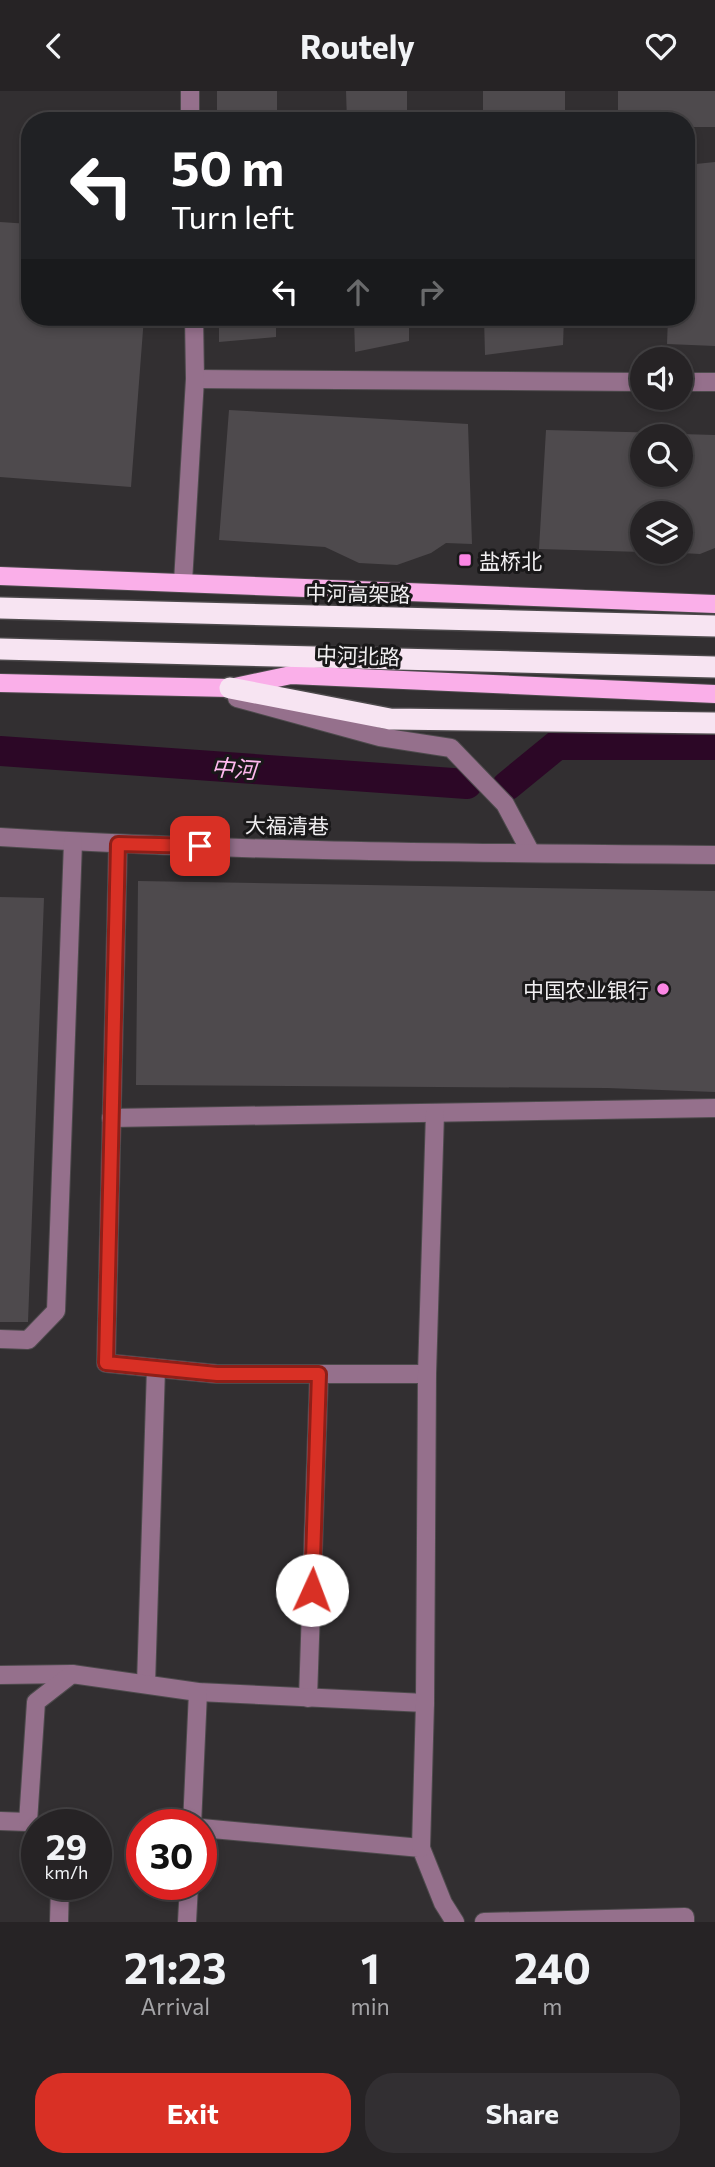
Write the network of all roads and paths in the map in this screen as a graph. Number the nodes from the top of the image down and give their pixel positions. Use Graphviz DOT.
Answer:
graph roads {
  1 [pos="190,91"];
  2 [pos="190,112"];
  3 [pos="194,326"];
  4 [pos="195,379"];
  5 [pos="630,382"];
  6 [pos="693,382"];
  7 [pos="715,382"];
  8 [pos="0,576"];
  9 [pos="183,582"];
  10 [pos="715,604"];
  11 [pos="0,608"];
  12 [pos="715,626"];
  13 [pos="0,649"];
  14 [pos="715,667"];
  15 [pos="0,683"];
  16 [pos="195,687"];
  17 [pos="230,688"];
  18 [pos="715,694"];
  19 [pos="715,723"];
  20 [pos="0,837"];
  21 [pos="73,842"];
  22 [pos="118,844"];
  23 [pos="531,853"];
  24 [pos="715,855"];
  25 [pos="715,1108"];
  26 [pos="435,1112"];
  27 [pos="111,1118"];
  28 [pos="0,1339"];
  29 [pos="156,1368"];
  30 [pos="319,1374"];
  31 [pos="427,1374"];
  32 [pos="72,1674"];
  33 [pos="0,1675"];
  34 [pos="146,1684"];
  35 [pos="198,1692"];
  36 [pos="308,1698"];
  37 [pos="425,1703"];
  38 [pos="33,1809"];
  39 [pos="193,1809"];
  40 [pos="0,1821"];
  41 [pos="21,1824"];
  42 [pos="217,1829"];
  43 [pos="421,1848"];
  44 [pos="59,1900"];
  45 [pos="188,1900"];
  46 [pos="443,1903"];
  47 [pos="554,1921"];
  48 [pos="58,1922"];
  49 [pos="187,1922"];
  50 [pos="442,1922"];
  51 [pos="455,1922"];
  52 [pos="484,1922"];
  53 [pos="685,1922"];
  1 -- 2 [label="street"];
  3 -- 4 [label="street"];
  4 -- 5 [label="street"];
  4 -- 9 [label="street"];
  6 -- 7 [label="street"];
  8 -- 9 [label="main road"];
  9 -- 10 [label="main road"];
  11 -- 12 [label="highway, 中河高架路"];
  13 -- 14 [label="highway"];
  15 -- 16 [label="main road, 中河北路"];
  16 -- 17 [label="main road, 中河北路"];
  16 -- 23 [label="street"];
  17 -- 18 [label="main road, 中河北路"];
  17 -- 19 [label="highway"];
  20 -- 21 [label="street, 大福清巷"];
  21 -- 22 [label="street, 大福清巷"];
  21 -- 28 [label="street"];
  22 -- 23 [label="street, 大福清巷"];
  22 -- 27 [label="street"];
  23 -- 24 [label="street, 大福清巷"];
  25 -- 26 [label="street"];
  26 -- 27 [label="street"];
  26 -- 31 [label="street"];
  27 -- 29 [label="street"];
  29 -- 30 [label="street"];
  29 -- 34 [label="street"];
  30 -- 31 [label="street"];
  30 -- 36 [label="street"];
  31 -- 37 [label="street"];
  32 -- 33 [label="street"];
  32 -- 34 [label="street"];
  32 -- 38 [label="street"];
  34 -- 35 [label="street"];
  35 -- 36 [label="street"];
  35 -- 39 [label="street"];
  36 -- 37 [label="street"];
  37 -- 43 [label="street"];
  40 -- 41 [label="street"];
  42 -- 43 [label="street"];
  43 -- 46 [label="street"];
  44 -- 48 [label="street"];
  45 -- 49 [label="street"];
  46 -- 50 [label="street"];
  46 -- 51 [label="street"];
  47 -- 52 [label="street"];
  47 -- 53 [label="street"];
}
